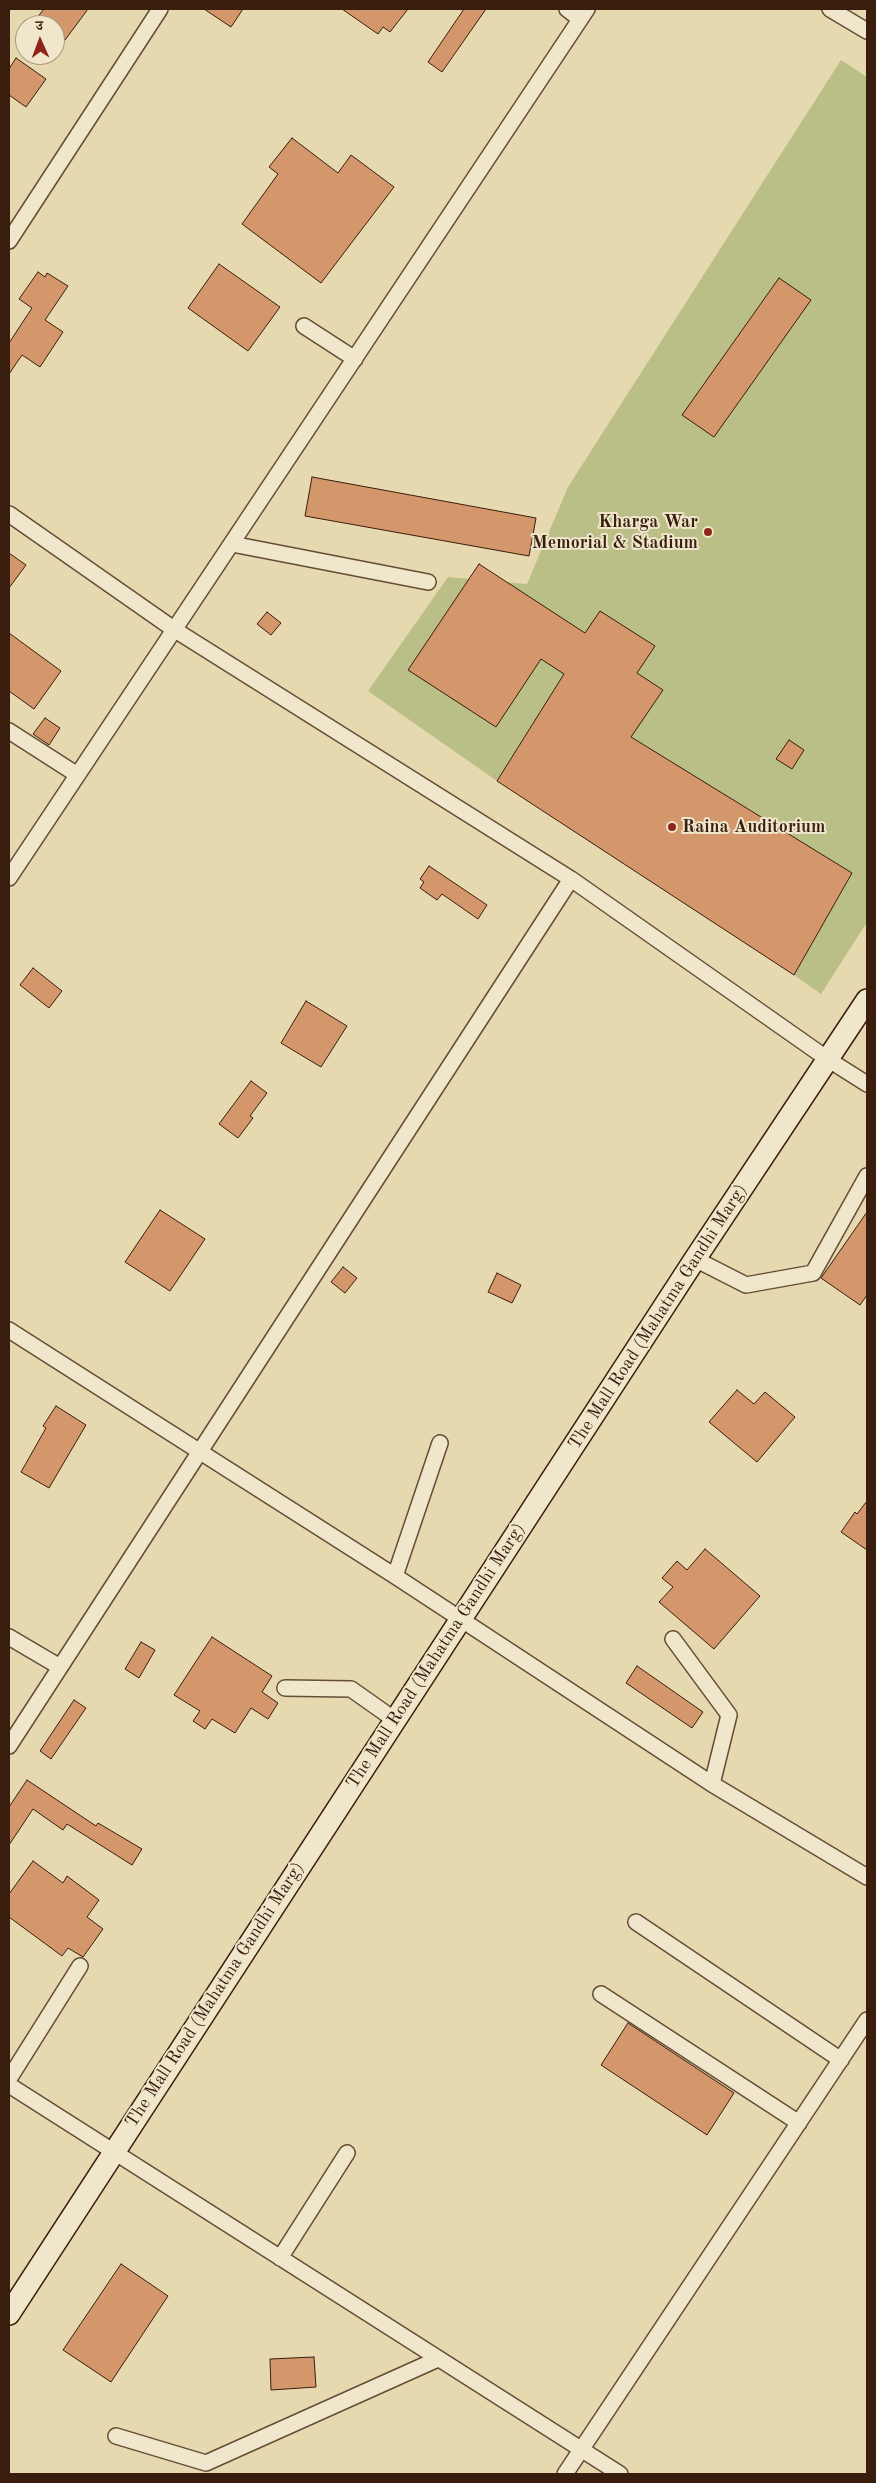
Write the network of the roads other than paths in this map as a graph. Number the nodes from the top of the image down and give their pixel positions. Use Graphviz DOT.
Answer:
graph roads {
  1 [pos="160,9"];
  2 [pos="567,9"];
  3 [pos="830,9"];
  4 [pos="583,14"];
  5 [pos="867,31"];
  6 [pos="9,241"];
  7 [pos="304,326"];
  8 [pos="355,359"];
  9 [pos="9,514"];
  10 [pos="232,544"];
  11 [pos="428,582"];
  12 [pos="175,630"];
  13 [pos="9,731"];
  14 [pos="76,774"];
  15 [pos="9,878"];
  16 [pos="572,879"];
  17 [pos="867,1000"];
  18 [pos="828,1060"];
  19 [pos="867,1084"];
  20 [pos="867,1176"];
  21 [pos="695,1259"];
  22 [pos="9,1330"];
  23 [pos="440,1443"];
  24 [pos="200,1450"];
  25 [pos="395,1576"];
  26 [pos="461,1618"];
  27 [pos="9,1637"];
  28 [pos="673,1639"];
  29 [pos="60,1667"];
  30 [pos="285,1688"];
  31 [pos="395,1720"];
  32 [pos="9,1746"];
  33 [pos="712,1784"];
  34 [pos="867,1877"];
  35 [pos="636,1922"];
  36 [pos="80,1966"];
  37 [pos="601,1994"];
  38 [pos="867,2020"];
  39 [pos="841,2060"];
  40 [pos="9,2079"];
  41 [pos="9,2084"];
  42 [pos="799,2123"];
  43 [pos="113,2152"];
  44 [pos="348,2153"];
  45 [pos="280,2258"];
  46 [pos="9,2314"];
  47 [pos="438,2359"];
  48 [pos="116,2436"];
  49 [pos="582,2450"];
  50 [pos="565,2474"];
  51 [pos="620,2474"];
  1 -- 6 [label="street"];
  2 -- 4 [label="street"];
  3 -- 5 [label="street"];
  4 -- 8 [label="street"];
  7 -- 8 [label="street"];
  8 -- 10 [label="street"];
  9 -- 12 [label="street"];
  10 -- 11 [label="street"];
  10 -- 12 [label="street"];
  12 -- 14 [label="street"];
  12 -- 16 [label="street"];
  13 -- 14 [label="street"];
  14 -- 15 [label="street"];
  16 -- 18 [label="street"];
  16 -- 24 [label="street"];
  17 -- 18 [label="street, The Mall Road (Mahatma Gandhi Marg)"];
  18 -- 19 [label="street"];
  18 -- 21 [label="street, The Mall Road (Mahatma Gandhi Marg)"];
  20 -- 21 [label="street"];
  21 -- 26 [label="street, The Mall Road (Mahatma Gandhi Marg)"];
  22 -- 24 [label="street"];
  23 -- 25 [label="street"];
  24 -- 25 [label="street"];
  24 -- 29 [label="street"];
  25 -- 26 [label="street"];
  26 -- 31 [label="street, The Mall Road (Mahatma Gandhi Marg)"];
  26 -- 33 [label="street"];
  27 -- 29 [label="street"];
  28 -- 33 [label="street"];
  29 -- 32 [label="street"];
  30 -- 31 [label="street"];
  31 -- 43 [label="street, The Mall Road (Mahatma Gandhi Marg)"];
  33 -- 34 [label="street"];
  35 -- 39 [label="street"];
  36 -- 40 [label="street"];
  37 -- 42 [label="street"];
  38 -- 39 [label="street"];
  39 -- 42 [label="street"];
  41 -- 43 [label="street"];
  42 -- 49 [label="street"];
  43 -- 45 [label="street"];
  43 -- 46 [label="street, The Mall Road (Mahatma Gandhi Marg)"];
  44 -- 45 [label="street"];
  45 -- 47 [label="street"];
  47 -- 48 [label="street"];
  47 -- 49 [label="street"];
  49 -- 50 [label="street"];
  49 -- 51 [label="street"];
}
